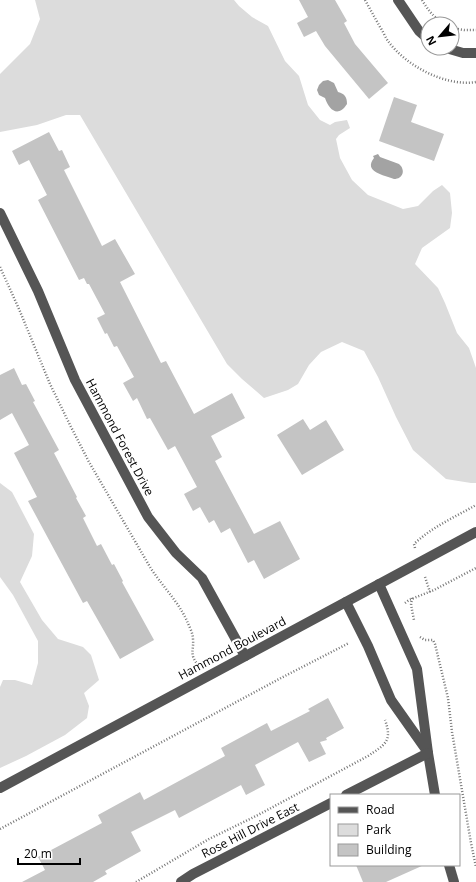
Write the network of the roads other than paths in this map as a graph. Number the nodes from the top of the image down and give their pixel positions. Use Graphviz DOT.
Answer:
graph roads {
  1 [pos="398,0"];
  2 [pos="420,32"];
  3 [pos="460,52"];
  4 [pos="476,53"];
  5 [pos="0,212"];
  6 [pos="476,532"];
  7 [pos="379,584"];
  8 [pos="346,602"];
  9 [pos="245,656"];
  10 [pos="428,753"];
  11 [pos="0,788"];
  12 [pos="348,794"];
  13 [pos="435,794"];
  14 [pos="330,804"];
  15 [pos="450,866"];
  16 [pos="181,882"];
  17 [pos="454,882"];
  1 -- 2 [label="street"];
  3 -- 4 [label="street"];
  5 -- 9 [label="street, Hammond Forest Drive"];
  6 -- 7 [label="street, Hammond Boulevard"];
  7 -- 8 [label="street, Hammond Boulevard"];
  7 -- 10 [label="street"];
  8 -- 9 [label="street, Hammond Boulevard"];
  8 -- 10 [label="street"];
  9 -- 11 [label="street, Hammond Boulevard"];
  10 -- 12 [label="street"];
  10 -- 13 [label="street"];
  14 -- 16 [label="street, Rose Hill Drive East"];
  15 -- 17 [label="street"];
}
